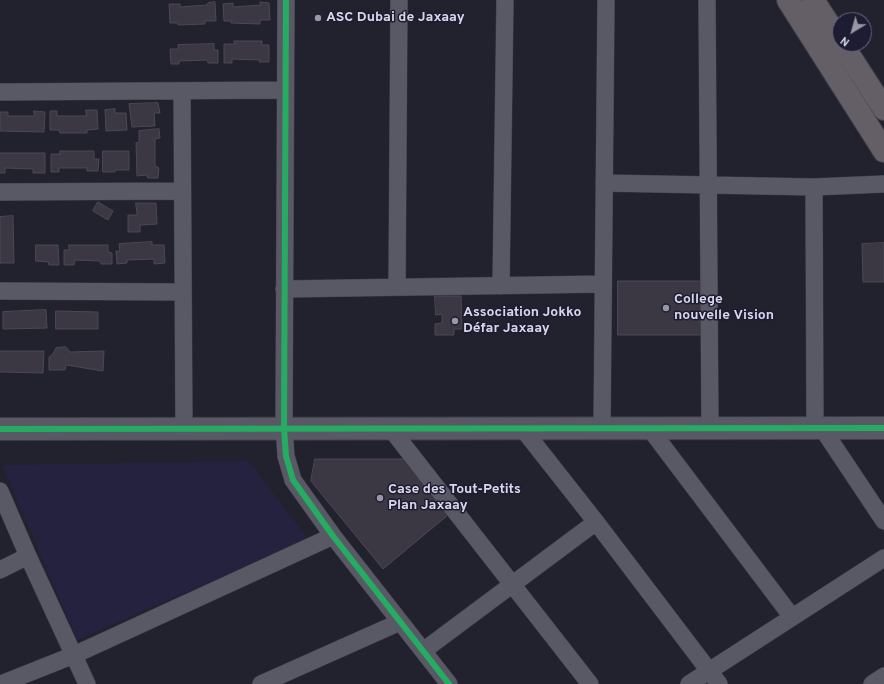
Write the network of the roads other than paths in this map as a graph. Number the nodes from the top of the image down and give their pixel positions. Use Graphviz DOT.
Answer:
graph roads {
  1 [pos="286,0"];
  2 [pos="399,0"];
  3 [pos="505,0"];
  4 [pos="606,0"];
  5 [pos="707,0"];
  6 [pos="788,0"];
  7 [pos="813,0"];
  8 [pos="832,29"];
  9 [pos="848,52"];
  10 [pos="285,90"];
  11 [pos="182,91"];
  12 [pos="0,92"];
  13 [pos="881,96"];
  14 [pos="884,151"];
  15 [pos="604,183"];
  16 [pos="884,184"];
  17 [pos="708,185"];
  18 [pos="814,187"];
  19 [pos="182,191"];
  20 [pos="0,192"];
  21 [pos="603,284"];
  22 [pos="501,286"];
  23 [pos="397,287"];
  24 [pos="284,289"];
  25 [pos="0,291"];
  26 [pos="183,292"];
  27 [pos="284,428"];
  28 [pos="391,428"];
  29 [pos="522,428"];
  30 [pos="602,428"];
  31 [pos="650,428"];
  32 [pos="710,428"];
  33 [pos="819,428"];
  34 [pos="884,428"];
  35 [pos="0,429"];
  36 [pos="184,429"];
  37 [pos="0,491"];
  38 [pos="884,521"];
  39 [pos="596,522"];
  40 [pos="333,536"];
  41 [pos="28,556"];
  42 [pos="884,558"];
  43 [pos="0,570"];
  44 [pos="513,584"];
  45 [pos="792,617"];
  46 [pos="400,622"];
  47 [pos="423,651"];
  48 [pos="74,655"];
  49 [pos="884,676"];
  50 [pos="713,678"];
  51 [pos="1,684"];
  52 [pos="87,684"];
  53 [pos="261,684"];
  54 [pos="449,684"];
  55 [pos="590,684"];
  56 [pos="689,684"];
  57 [pos="872,684"];
  1 -- 10 [label="street"];
  2 -- 23 [label="street"];
  3 -- 22 [label="street"];
  4 -- 15 [label="street"];
  5 -- 17 [label="street"];
  6 -- 14 [label="main road"];
  7 -- 8 [label="main road"];
  9 -- 13 [label="main road"];
  10 -- 11 [label="street"];
  10 -- 24 [label="street"];
  11 -- 12 [label="street"];
  11 -- 19 [label="street"];
  15 -- 17 [label="street"];
  15 -- 21 [label="street"];
  16 -- 18 [label="street"];
  17 -- 18 [label="street"];
  17 -- 32 [label="street"];
  18 -- 33 [label="street"];
  19 -- 20 [label="street"];
  19 -- 26 [label="street"];
  21 -- 22 [label="street"];
  21 -- 30 [label="street"];
  22 -- 23 [label="street"];
  23 -- 24 [label="street"];
  24 -- 27 [label="street"];
  25 -- 26 [label="street"];
  26 -- 36 [label="street"];
  27 -- 28 [label="street"];
  27 -- 36 [label="street"];
  27 -- 40 [label="street"];
  28 -- 29 [label="street"];
  28 -- 44 [label="street"];
  29 -- 30 [label="street"];
  29 -- 39 [label="street"];
  30 -- 31 [label="street"];
  31 -- 32 [label="street"];
  31 -- 45 [label="street"];
  32 -- 33 [label="street"];
  33 -- 34 [label="street"];
  33 -- 38 [label="street"];
  35 -- 36 [label="street"];
  37 -- 41 [label="street"];
  39 -- 44 [label="street"];
  39 -- 50 [label="street"];
  40 -- 46 [label="street"];
  40 -- 48 [label="street"];
  41 -- 43 [label="street"];
  41 -- 48 [label="street"];
  42 -- 45 [label="street"];
  44 -- 47 [label="street"];
  44 -- 55 [label="street"];
  45 -- 50 [label="street"];
  46 -- 47 [label="street"];
  46 -- 53 [label="street"];
  47 -- 54 [label="street"];
  48 -- 51 [label="street"];
  48 -- 52 [label="street"];
  49 -- 57 [label="street"];
  50 -- 56 [label="street"];
}
